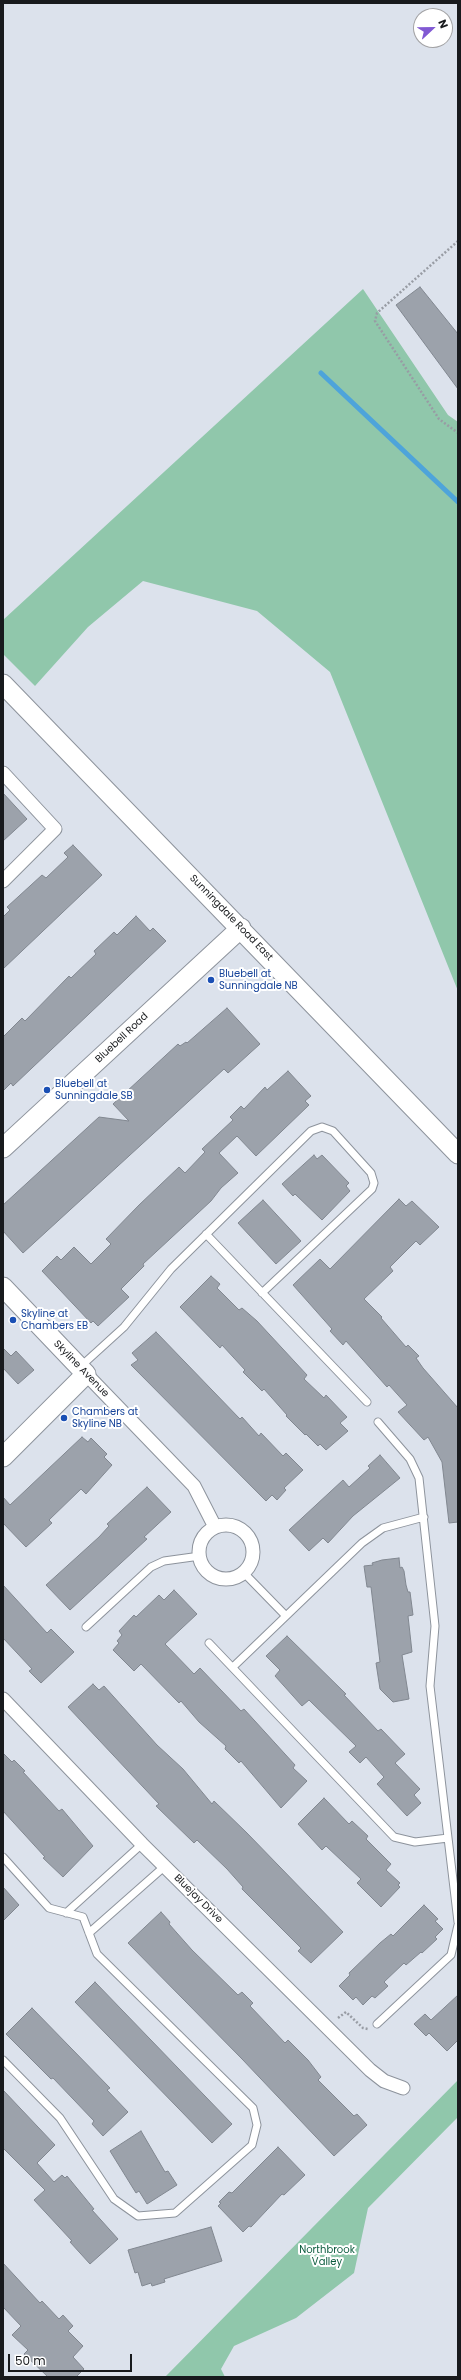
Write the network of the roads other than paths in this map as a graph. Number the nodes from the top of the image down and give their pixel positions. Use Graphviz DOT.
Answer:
graph roads {
  1 [pos="3,684"];
  2 [pos="3,773"];
  3 [pos="3,881"];
  4 [pos="241,928"];
  5 [pos="3,1148"];
  6 [pos="458,1154"];
  7 [pos="206,1234"];
  8 [pos="3,1287"];
  9 [pos="262,1293"];
  10 [pos="83,1371"];
  11 [pos="367,1402"];
  12 [pos="378,1422"];
  13 [pos="3,1456"];
  14 [pos="424,1517"];
  15 [pos="215,1527"];
  16 [pos="200,1556"];
  17 [pos="244,1573"];
  18 [pos="286,1616"];
  19 [pos="86,1627"];
  20 [pos="209,1643"];
  21 [pos="234,1666"];
  22 [pos="3,1699"];
  23 [pos="448,1838"];
  24 [pos="142,1844"];
  25 [pos="3,1857"];
  26 [pos="165,1866"];
  27 [pos="66,1913"];
  28 [pos="458,1922"];
  29 [pos="458,1925"];
  30 [pos="89,1933"];
  31 [pos="377,2024"];
  32 [pos="3,2060"];
  33 [pos="403,2088"];
  1 -- 4 [label="main road, Sunningdale Road East"];
  2 -- 3 [label="street"];
  4 -- 5 [label="main road, Bluebell Road"];
  4 -- 6 [label="main road, Sunningdale Road East"];
  7 -- 9 [label="lane"];
  7 -- 9 [label="lane"];
  7 -- 10 [label="lane"];
  8 -- 10 [label="main road, Skyline Avenue"];
  9 -- 11 [label="lane"];
  10 -- 13 [label="main road"];
  10 -- 15 [label="street, Skyline Avenue"];
  12 -- 14 [label="lane"];
  14 -- 18 [label="lane"];
  14 -- 23 [label="lane"];
  15 -- 16 [label="street"];
  15 -- 17 [label="street"];
  16 -- 17 [label="street"];
  16 -- 19 [label="lane"];
  17 -- 18 [label="lane"];
  18 -- 21 [label="lane"];
  20 -- 21 [label="lane"];
  21 -- 23 [label="lane"];
  22 -- 24 [label="street, Bluejay Drive"];
  23 -- 28 [label="lane"];
  24 -- 26 [label="street, Bluejay Drive"];
  24 -- 27 [label="lane"];
  25 -- 27 [label="lane"];
  26 -- 30 [label="lane"];
  26 -- 33 [label="street, Bluejay Drive"];
  27 -- 30 [label="lane"];
  29 -- 31 [label="lane"];
  30 -- 32 [label="lane"];
}
